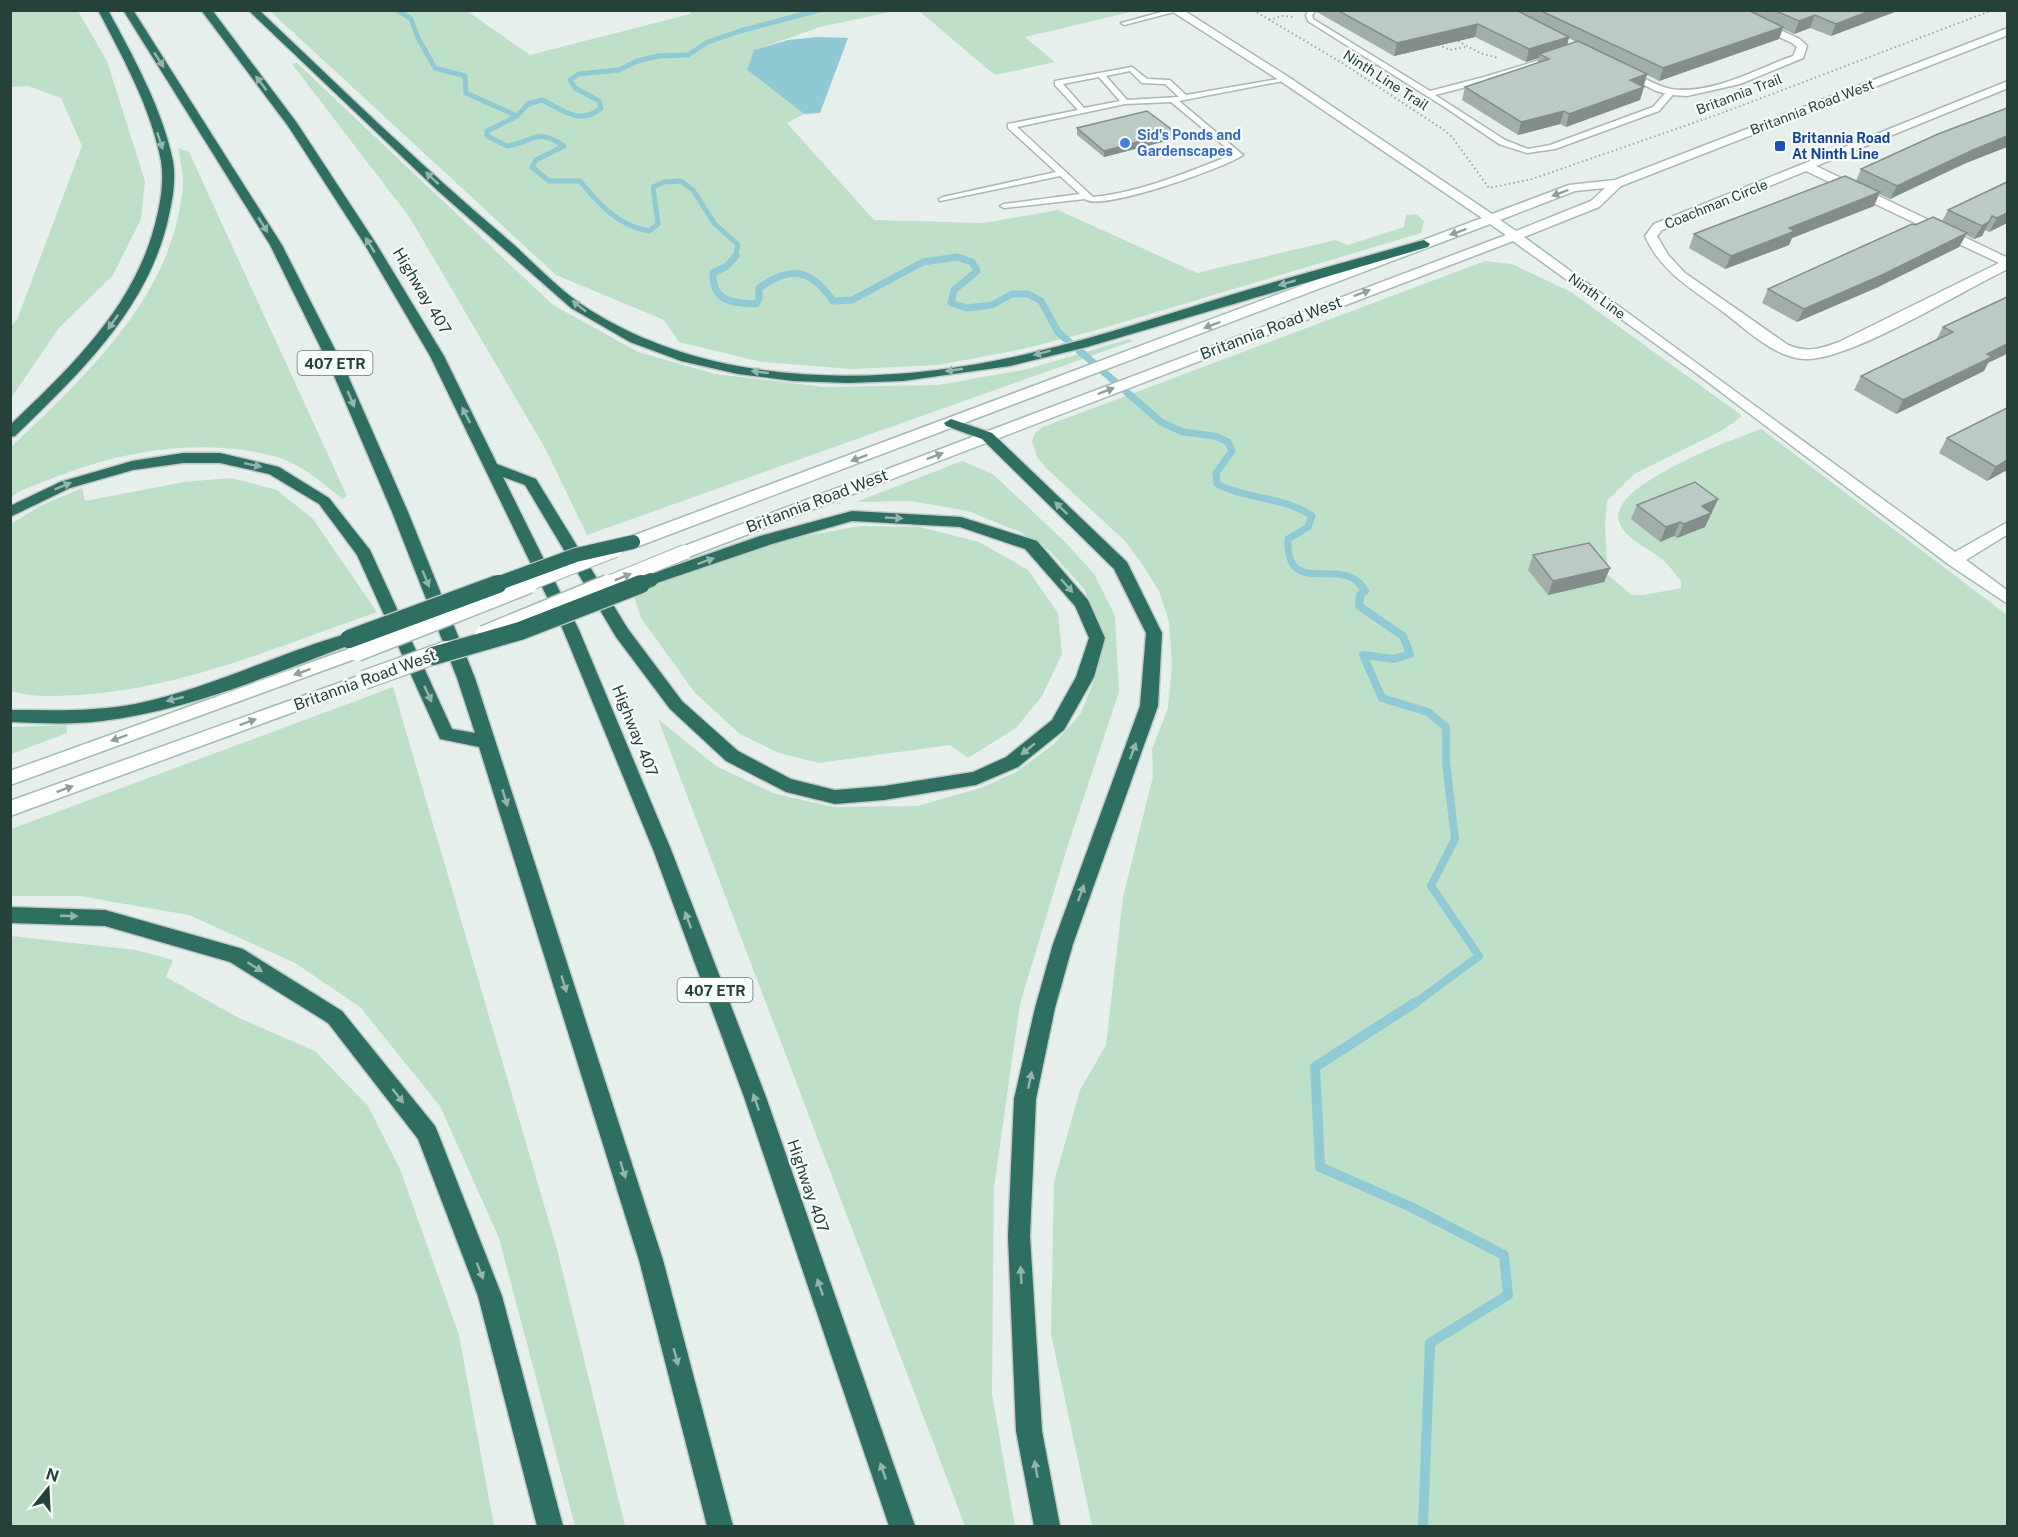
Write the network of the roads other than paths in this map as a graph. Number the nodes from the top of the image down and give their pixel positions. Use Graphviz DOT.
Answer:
graph roads {
  1 [pos="103,10"];
  2 [pos="128,10"];
  3 [pos="206,10"];
  4 [pos="253,10"];
  5 [pos="1175,10"];
  6 [pos="1726,10"];
  7 [pos="1311,14"];
  8 [pos="1124,23"];
  9 [pos="2007,31"];
  10 [pos="1562,54"];
  11 [pos="1616,68"];
  12 [pos="1101,75"];
  13 [pos="1284,80"];
  14 [pos="2007,84"];
  15 [pos="1672,92"];
  16 [pos="1429,94"];
  17 [pos="1185,98"];
  18 [pos="1173,100"];
  19 [pos="1125,102"];
  20 [pos="1082,110"];
  21 [pos="1808,167"];
  22 [pos="1062,173"];
  23 [pos="1617,183"];
  24 [pos="1087,196"];
  25 [pos="943,199"];
  26 [pos="1004,206"];
  27 [pos="1492,220"];
  28 [pos="1514,236"];
  29 [pos="1424,244"];
  30 [pos="2007,263"];
  31 [pos="951,423"];
  32 [pos="10,433"];
  33 [pos="987,436"];
  34 [pos="492,467"];
  35 [pos="10,512"];
  36 [pos="2007,527"];
  37 [pos="1954,560"];
  38 [pos="2007,599"];
  39 [pos="353,645"];
  40 [pos="433,656"];
  41 [pos="10,716"];
  42 [pos="488,742"];
  43 [pos="10,778"];
  44 [pos="10,809"];
  45 [pos="10,915"];
  46 [pos="550,1527"];
  47 [pos="720,1527"];
  48 [pos="902,1527"];
  49 [pos="1047,1527"];
  1 -- 32 [label="highway, one-way"];
  2 -- 42 [label="highway, 407 ETR, one-way"];
  34 -- 3 [label="highway, Highway 407 / 407 ETR, one-way"];
  29 -- 4 [label="highway, one-way"];
  5 -- 8 [label="lane"];
  5 -- 13 [label="main road, Ninth Line"];
  6 -- 15 [label="main road"];
  7 -- 16 [label="lane"];
  9 -- 23 [label="main road, Britannia Road West"];
  10 -- 16 [label="lane"];
  11 -- 15 [label="main road"];
  12 -- 17 [label="lane"];
  12 -- 19 [label="lane"];
  12 -- 20 [label="lane"];
  13 -- 17 [label="lane"];
  13 -- 27 [label="main road, Ninth Line"];
  14 -- 21 [label="main road, Coachman Circle"];
  15 -- 16 [label="lane"];
  17 -- 18 [label="lane"];
  18 -- 19 [label="lane"];
  18 -- 24 [label="lane"];
  19 -- 20 [label="lane"];
  20 -- 22 [label="lane"];
  21 -- 30 [label="main road"];
  21 -- 30 [label="main road, Coachman Circle"];
  22 -- 24 [label="lane"];
  22 -- 25 [label="lane"];
  23 -- 27 [label="main road, Britannia Road West, one-way"];
  23 -- 28 [label="main road, Britannia Road West"];
  24 -- 26 [label="lane"];
  27 -- 28 [label="main road, Ninth Line"];
  27 -- 29 [label="main road, Britannia Road West, one-way"];
  33 -- 28 [label="main road, Britannia Road West, one-way"];
  28 -- 37 [label="main road, Ninth Line"];
  29 -- 31 [label="main road, Britannia Road West, one-way"];
  31 -- 33 [label="highway"];
  31 -- 39 [label="main road, Britannia Road West, one-way, bridge"];
  40 -- 33 [label="main road, Britannia Road West, one-way, bridge"];
  49 -- 33 [label="highway, one-way"];
  40 -- 34 [label="highway, one-way, bridge"];
  48 -- 34 [label="highway, Highway 407 / 407 ETR, one-way"];
  35 -- 42 [label="highway, one-way"];
  36 -- 37 [label="main road"];
  37 -- 38 [label="main road, Ninth Line"];
  39 -- 41 [label="highway, one-way"];
  39 -- 43 [label="main road, Britannia Road West, one-way"];
  44 -- 40 [label="main road, Britannia Road West, one-way, bridge"];
  42 -- 47 [label="highway, 407 ETR, one-way"];
  45 -- 46 [label="highway, one-way"];
}
